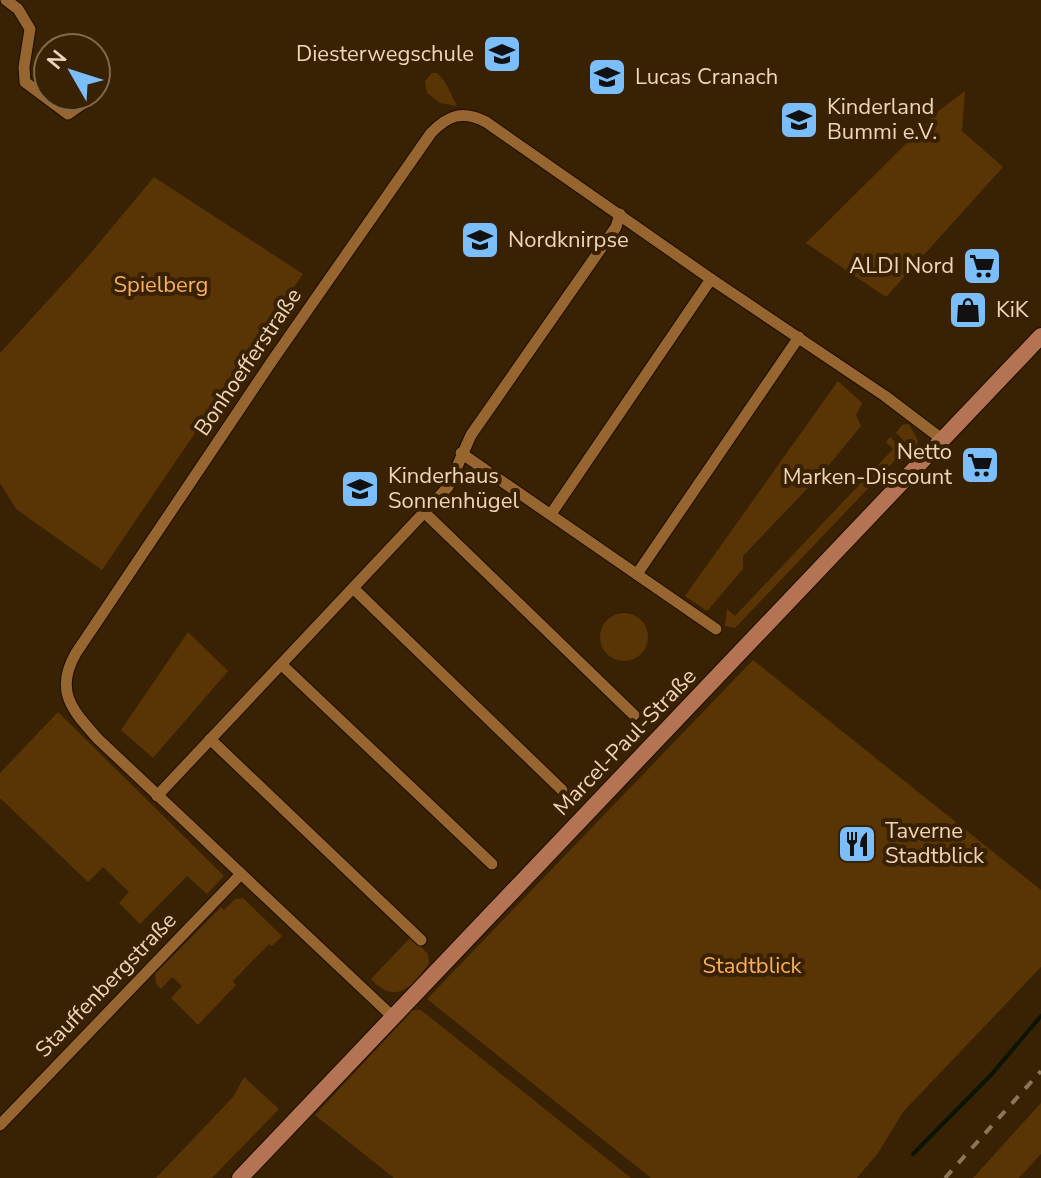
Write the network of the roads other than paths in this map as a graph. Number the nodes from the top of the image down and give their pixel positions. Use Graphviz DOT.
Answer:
graph roads {
  1 [pos="6,0"];
  2 [pos="32,87"];
  3 [pos="620,214"];
  4 [pos="711,279"];
  5 [pos="1041,336"];
  6 [pos="799,337"];
  7 [pos="943,440"];
  8 [pos="461,453"];
  9 [pos="425,513"];
  10 [pos="551,514"];
  11 [pos="637,574"];
  12 [pos="353,588"];
  13 [pos="716,629"];
  14 [pos="282,665"];
  15 [pos="634,715"];
  16 [pos="210,739"];
  17 [pos="562,790"];
  18 [pos="157,796"];
  19 [pos="492,864"];
  20 [pos="241,874"];
  21 [pos="421,940"];
  22 [pos="393,1017"];
  23 [pos="0,1125"];
  24 [pos="240,1178"];
  1 -- 2 [label="street"];
  3 -- 4 [label="street, Bonhoefferstraße"];
  3 -- 8 [label="street"];
  3 -- 18 [label="street, Bonhoefferstraße"];
  4 -- 6 [label="street, Bonhoefferstraße"];
  4 -- 10 [label="street"];
  5 -- 7 [label="street, Marcel-Paul-Straße"];
  6 -- 7 [label="street, Bonhoefferstraße"];
  6 -- 11 [label="street"];
  7 -- 22 [label="street, Marcel-Paul-Straße"];
  8 -- 9 [label="street"];
  8 -- 10 [label="street"];
  9 -- 12 [label="street"];
  9 -- 15 [label="street, Marcel-Paul-Straße"];
  10 -- 11 [label="street"];
  11 -- 13 [label="street"];
  12 -- 14 [label="street"];
  12 -- 17 [label="street, Marcel-Paul-Straße"];
  14 -- 16 [label="street"];
  14 -- 19 [label="street"];
  16 -- 18 [label="street"];
  16 -- 21 [label="street"];
  18 -- 20 [label="street, Bonhoefferstraße"];
  20 -- 22 [label="street, Bonhoefferstraße"];
  20 -- 23 [label="street, Stauffenbergstraße"];
  22 -- 24 [label="street, Marcel-Paul-Straße"];
}
